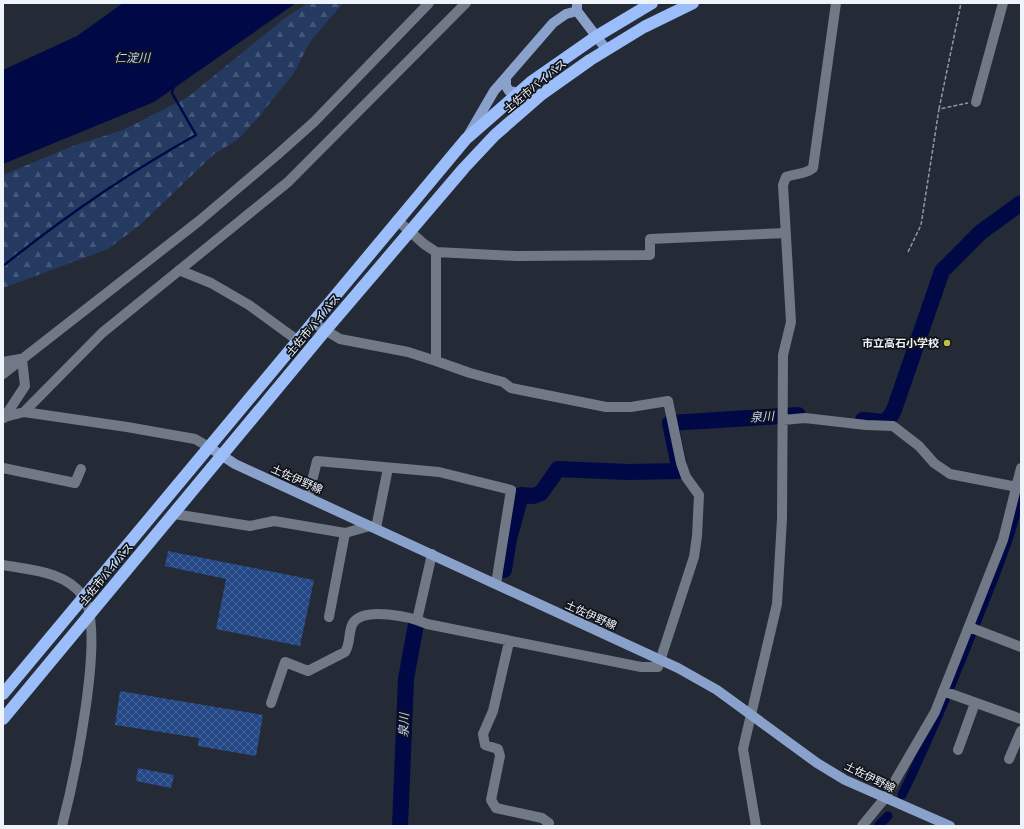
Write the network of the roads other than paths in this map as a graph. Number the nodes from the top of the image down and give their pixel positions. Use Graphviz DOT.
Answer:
graph roads {
  1 [pos="429,3"];
  2 [pos="466,3"];
  3 [pos="652,3"];
  4 [pos="693,3"];
  5 [pos="836,3"];
  6 [pos="1002,3"];
  7 [pos="577,7"];
  8 [pos="597,36"];
  9 [pos="606,49"];
  10 [pos="506,78"];
  11 [pos="519,93"];
  12 [pos="976,102"];
  13 [pos="466,139"];
  14 [pos="397,220"];
  15 [pos="409,231"];
  16 [pos="786,233"];
  17 [pos="436,252"];
  18 [pos="179,270"];
  19 [pos="312,322"];
  20 [pos="325,331"];
  21 [pos="297,340"];
  22 [pos="22,359"];
  23 [pos="3,362"];
  24 [pos="436,362"];
  25 [pos="3,374"];
  26 [pos="24,412"];
  27 [pos="4,419"];
  28 [pos="783,420"];
  29 [pos="209,447"];
  30 [pos="222,457"];
  31 [pos="3,468"];
  32 [pos="388,468"];
  33 [pos="1021,468"];
  34 [pos="81,469"];
  35 [pos="1017,487"];
  36 [pos="308,497"];
  37 [pos="174,514"];
  38 [pos="373,527"];
  39 [pos="345,533"];
  40 [pos="432,554"];
  41 [pos="3,565"];
  42 [pos="496,584"];
  43 [pos="84,596"];
  44 [pos="90,614"];
  45 [pos="329,617"];
  46 [pos="417,620"];
  47 [pos="973,629"];
  48 [pos="509,642"];
  49 [pos="1021,648"];
  50 [pos="661,659"];
  51 [pos="948,693"];
  52 [pos="3,694"];
  53 [pos="272,703"];
  54 [pos="975,703"];
  55 [pos="750,715"];
  56 [pos="3,719"];
  57 [pos="1021,719"];
  58 [pos="1021,731"];
  59 [pos="958,750"];
  60 [pos="1009,759"];
  61 [pos="885,798"];
  62 [pos="62,826"];
  63 [pos="548,826"];
  64 [pos="756,826"];
  65 [pos="862,826"];
  66 [pos="950,826"];
  1 -- 22 [label="street"];
  2 -- 18 [label="street"];
  3 -- 8 [label="highway, 土佐市バイパス"];
  4 -- 9 [label="highway, 土佐市バイパス"];
  5 -- 16 [label="street"];
  6 -- 12 [label="street"];
  7 -- 8 [label="main road"];
  7 -- 10 [label="main road"];
  8 -- 9 [label="main road"];
  8 -- 11 [label="highway, 土佐市バイパス"];
  9 -- 15 [label="highway, 土佐市バイパス"];
  10 -- 11 [label="main road"];
  10 -- 13 [label="main road"];
  11 -- 13 [label="highway, 土佐市バイパス"];
  13 -- 14 [label="highway, 土佐市バイパス"];
  14 -- 15 [label="street"];
  14 -- 19 [label="highway, 土佐市バイパス"];
  15 -- 17 [label="street"];
  15 -- 20 [label="highway, 土佐市バイパス"];
  16 -- 17 [label="street"];
  16 -- 28 [label="street"];
  17 -- 24 [label="street"];
  18 -- 21 [label="street"];
  18 -- 26 [label="street"];
  19 -- 20 [label="street"];
  19 -- 21 [label="highway, 土佐市バイパス"];
  20 -- 24 [label="street"];
  20 -- 30 [label="highway, 土佐市バイパス"];
  21 -- 29 [label="highway, 土佐市バイパス"];
  22 -- 23 [label="street"];
  22 -- 25 [label="street"];
  22 -- 27 [label="street"];
  24 -- 50 [label="street"];
  26 -- 27 [label="street"];
  26 -- 29 [label="street"];
  28 -- 35 [label="street"];
  28 -- 55 [label="street"];
  29 -- 30 [label="main road, 土佐伊野線"];
  29 -- 43 [label="highway, 土佐市バイパス"];
  30 -- 36 [label="main road, 土佐伊野線"];
  30 -- 37 [label="highway, 土佐市バイパス"];
  31 -- 34 [label="street"];
  32 -- 36 [label="street"];
  32 -- 38 [label="street"];
  32 -- 42 [label="street"];
  33 -- 35 [label="street"];
  35 -- 47 [label="street"];
  36 -- 38 [label="main road, 土佐伊野線"];
  37 -- 39 [label="street"];
  37 -- 44 [label="highway, 土佐市バイパス"];
  38 -- 39 [label="street"];
  38 -- 40 [label="main road, 土佐伊野線"];
  39 -- 45 [label="street"];
  40 -- 42 [label="main road, 土佐伊野線"];
  40 -- 46 [label="street"];
  41 -- 43 [label="street"];
  42 -- 50 [label="main road, 土佐伊野線"];
  43 -- 44 [label="street"];
  43 -- 52 [label="highway, 土佐市バイパス"];
  44 -- 56 [label="highway, 土佐市バイパス"];
  44 -- 62 [label="street"];
  46 -- 48 [label="street"];
  46 -- 53 [label="street"];
  47 -- 49 [label="street"];
  47 -- 51 [label="street"];
  48 -- 50 [label="street"];
  48 -- 63 [label="street"];
  50 -- 55 [label="main road, 土佐伊野線"];
  51 -- 54 [label="street"];
  51 -- 61 [label="street"];
  54 -- 57 [label="street"];
  54 -- 59 [label="street"];
  55 -- 61 [label="main road, 土佐伊野線"];
  55 -- 64 [label="street"];
  58 -- 60 [label="street"];
  61 -- 65 [label="street"];
  61 -- 66 [label="main road, 土佐伊野線"];
}
